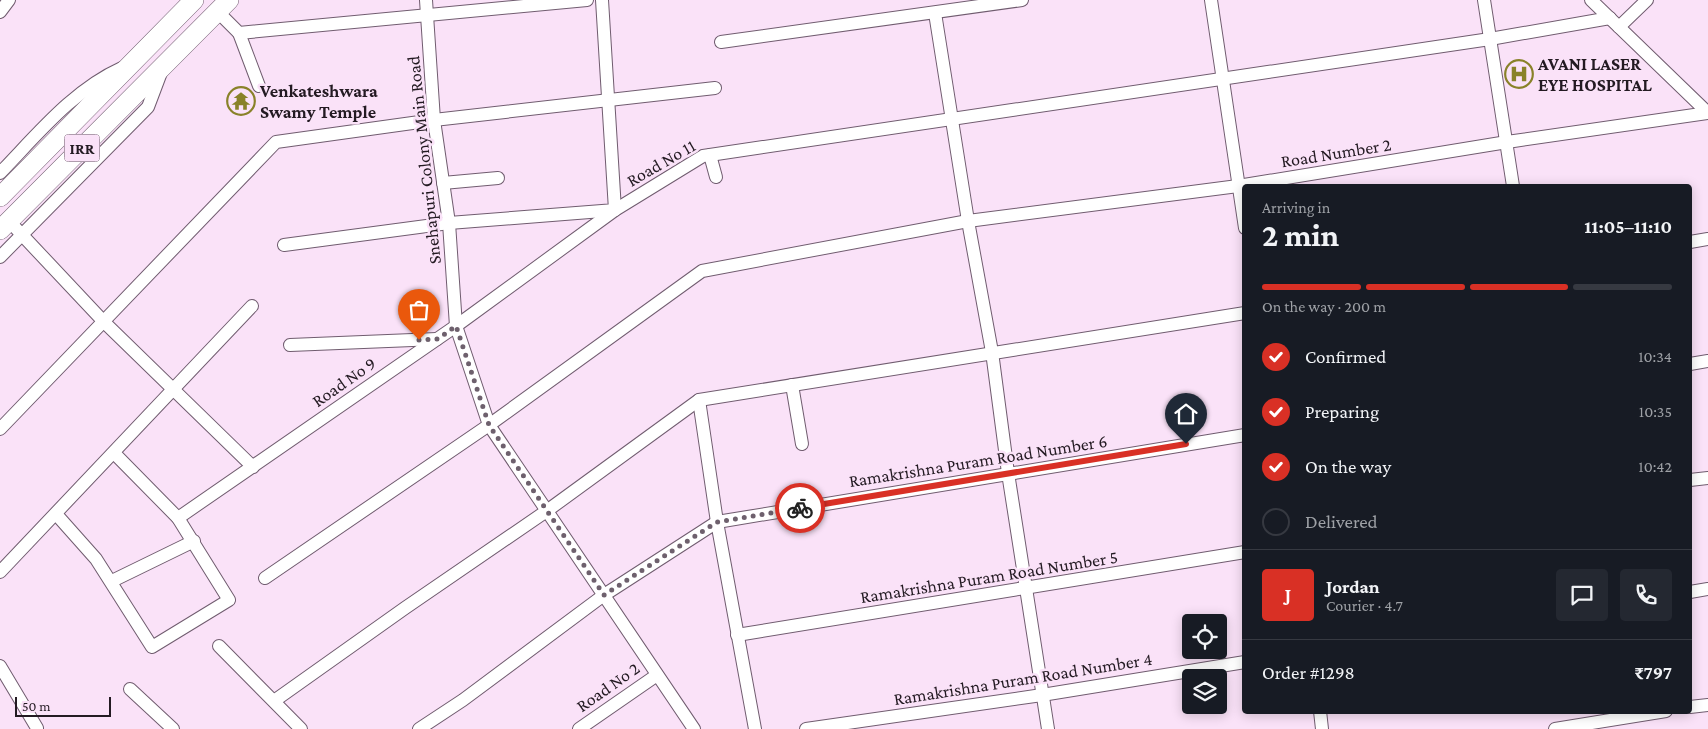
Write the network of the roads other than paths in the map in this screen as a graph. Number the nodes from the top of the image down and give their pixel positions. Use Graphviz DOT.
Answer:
graph roads {
  1 [pos="9,0"];
  2 [pos="194,0"];
  3 [pos="426,0"];
  4 [pos="587,0"];
  5 [pos="602,0"];
  6 [pos="1022,0"];
  7 [pos="1211,0"];
  8 [pos="1484,0"];
  9 [pos="1591,0"];
  10 [pos="1647,0"];
  11 [pos="223,6"];
  12 [pos="0,12"];
  13 [pos="935,13"];
  14 [pos="427,14"];
  15 [pos="1615,23"];
  16 [pos="239,33"];
  17 [pos="1490,39"];
  18 [pos="721,42"];
  19 [pos="1223,79"];
  20 [pos="259,86"];
  21 [pos="715,88"];
  22 [pos="608,100"];
  23 [pos="1708,113"];
  24 [pos="952,117"];
  25 [pos="434,120"];
  26 [pos="1506,142"];
  27 [pos="710,155"];
  28 [pos="716,177"];
  29 [pos="498,178"];
  30 [pos="443,183"];
  31 [pos="1250,184"];
  32 [pos="1513,184"];
  33 [pos="1242,185"];
  34 [pos="2,186"];
  35 [pos="1238,186"];
  36 [pos="615,210"];
  37 [pos="1242,210"];
  38 [pos="968,222"];
  39 [pos="449,223"];
  40 [pos="10,229"];
  41 [pos="1708,239"];
  42 [pos="1692,242"];
  43 [pos="284,245"];
  44 [pos="0,257"];
  45 [pos="252,306"];
  46 [pos="1242,313"];
  47 [pos="104,322"];
  48 [pos="456,326"];
  49 [pos="438,339"];
  50 [pos="290,345"];
  51 [pos="992,352"];
  52 [pos="1708,361"];
  53 [pos="1692,364"];
  54 [pos="792,385"];
  55 [pos="173,392"];
  56 [pos="699,400"];
  57 [pos="489,425"];
  58 [pos="0,429"];
  59 [pos="1242,435"];
  60 [pos="802,444"];
  61 [pos="114,453"];
  62 [pos="253,467"];
  63 [pos="1008,473"];
  64 [pos="1708,478"];
  65 [pos="1692,480"];
  66 [pos="548,510"];
  67 [pos="56,514"];
  68 [pos="178,518"];
  69 [pos="717,522"];
  70 [pos="194,541"];
  71 [pos="1242,553"];
  72 [pos="0,572"];
  73 [pos="265,578"];
  74 [pos="112,581"];
  75 [pos="1026,589"];
  76 [pos="1708,589"];
  77 [pos="1692,592"];
  78 [pos="604,595"];
  79 [pos="738,635"];
  80 [pos="219,646"];
  81 [pos="1242,662"];
  82 [pos="0,666"];
  83 [pos="656,675"];
  84 [pos="130,690"];
  85 [pos="1042,695"];
  86 [pos="274,701"];
  87 [pos="1708,704"];
  88 [pos="1692,707"];
  89 [pos="1320,714"];
  90 [pos="1645,714"];
  91 [pos="1596,721"];
  92 [pos="584,727"];
  93 [pos="37,728"];
  94 [pos="173,729"];
  95 [pos="301,729"];
  96 [pos="419,729"];
  97 [pos="694,729"];
  98 [pos="755,729"];
  99 [pos="806,729"];
  100 [pos="1048,729"];
  101 [pos="1322,729"];
  102 [pos="1554,729"];
  1 -- 12 [label="street"];
  2 -- 34 [label="highway, IRR"];
  3 -- 14 [label="street, Snehapuri Colony Main Road"];
  4 -- 14 [label="street"];
  5 -- 22 [label="street"];
  6 -- 13 [label="street"];
  7 -- 19 [label="street"];
  8 -- 17 [label="street"];
  9 -- 15 [label="street"];
  10 -- 15 [label="street"];
  11 -- 16 [label="street"];
  11 -- 40 [label="highway, IRR"];
  13 -- 18 [label="street"];
  13 -- 24 [label="street"];
  14 -- 16 [label="street"];
  14 -- 25 [label="street, Snehapuri Colony Main Road"];
  15 -- 17 [label="street, Road No 11"];
  15 -- 23 [label="street"];
  16 -- 20 [label="street"];
  17 -- 19 [label="street, Road No 11"];
  17 -- 26 [label="street"];
  19 -- 24 [label="street, Road No 11"];
  19 -- 35 [label="street"];
  21 -- 22 [label="street"];
  22 -- 25 [label="street"];
  22 -- 36 [label="street"];
  23 -- 26 [label="street, Road Number 2"];
  24 -- 27 [label="street, Road No 11"];
  24 -- 38 [label="street"];
  25 -- 30 [label="street, Snehapuri Colony Main Road"];
  25 -- 47 [label="street"];
  26 -- 31 [label="street, Road Number 2"];
  26 -- 32 [label="street"];
  27 -- 28 [label="street"];
  27 -- 36 [label="street, Road No 11"];
  29 -- 30 [label="street"];
  30 -- 39 [label="street, Snehapuri Colony Main Road"];
  33 -- 35 [label="street, Road Number 2"];
  35 -- 37 [label="street"];
  35 -- 38 [label="street, Road Number 2"];
  36 -- 39 [label="street"];
  36 -- 48 [label="street, Road No 11"];
  38 -- 51 [label="street"];
  38 -- 57 [label="street, Road Number 2"];
  39 -- 43 [label="street"];
  39 -- 48 [label="street, Snehapuri Colony Main Road"];
  40 -- 44 [label="street"];
  40 -- 47 [label="street"];
  41 -- 42 [label="street"];
  45 -- 55 [label="street"];
  46 -- 51 [label="street"];
  47 -- 55 [label="street"];
  47 -- 58 [label="street"];
  48 -- 49 [label="street, Road No 9"];
  48 -- 57 [label="street, Snehapuri Colony Main Road"];
  49 -- 50 [label="street"];
  49 -- 62 [label="street, Road No 9"];
  51 -- 54 [label="street"];
  51 -- 63 [label="street"];
  52 -- 53 [label="street"];
  54 -- 56 [label="street"];
  54 -- 60 [label="street"];
  55 -- 61 [label="street"];
  55 -- 62 [label="street"];
  56 -- 66 [label="street"];
  56 -- 69 [label="street"];
  57 -- 66 [label="street, Snehapuri Colony Main Road"];
  57 -- 73 [label="street, Road Number 2"];
  59 -- 63 [label="street, Ramakrishna Puram Road Number 6"];
  61 -- 67 [label="street"];
  61 -- 68 [label="street"];
  62 -- 68 [label="street, Road No 9"];
  63 -- 69 [label="street, Ramakrishna Puram Road Number 6"];
  63 -- 75 [label="street"];
  64 -- 65 [label="street"];
  66 -- 78 [label="street, Snehapuri Colony Main Road"];
  66 -- 86 [label="street"];
  67 -- 72 [label="street"];
  67 -- 74 [label="street"];
  68 -- 70 [label="street"];
  69 -- 78 [label="street"];
  69 -- 79 [label="street"];
  70 -- 74 [label="street"];
  70 -- 74 [label="street"];
  71 -- 75 [label="street, Ramakrishna Puram Road Number 5"];
  75 -- 79 [label="street, Ramakrishna Puram Road Number 5"];
  75 -- 85 [label="street"];
  76 -- 77 [label="street"];
  78 -- 83 [label="street, Snehapuri Colony Main Road"];
  78 -- 96 [label="street"];
  79 -- 98 [label="street"];
  80 -- 86 [label="street"];
  81 -- 85 [label="street, Ramakrishna Puram Road Number 4"];
  82 -- 93 [label="street"];
  83 -- 92 [label="street, Road No 2"];
  83 -- 97 [label="street, Snehapuri Colony Main Road"];
  84 -- 94 [label="street"];
  85 -- 99 [label="street, Ramakrishna Puram Road Number 4"];
  85 -- 100 [label="street"];
  86 -- 95 [label="street"];
  87 -- 88 [label="street"];
  89 -- 101 [label="street"];
  90 -- 91 [label="street"];
  91 -- 102 [label="street"];
}
